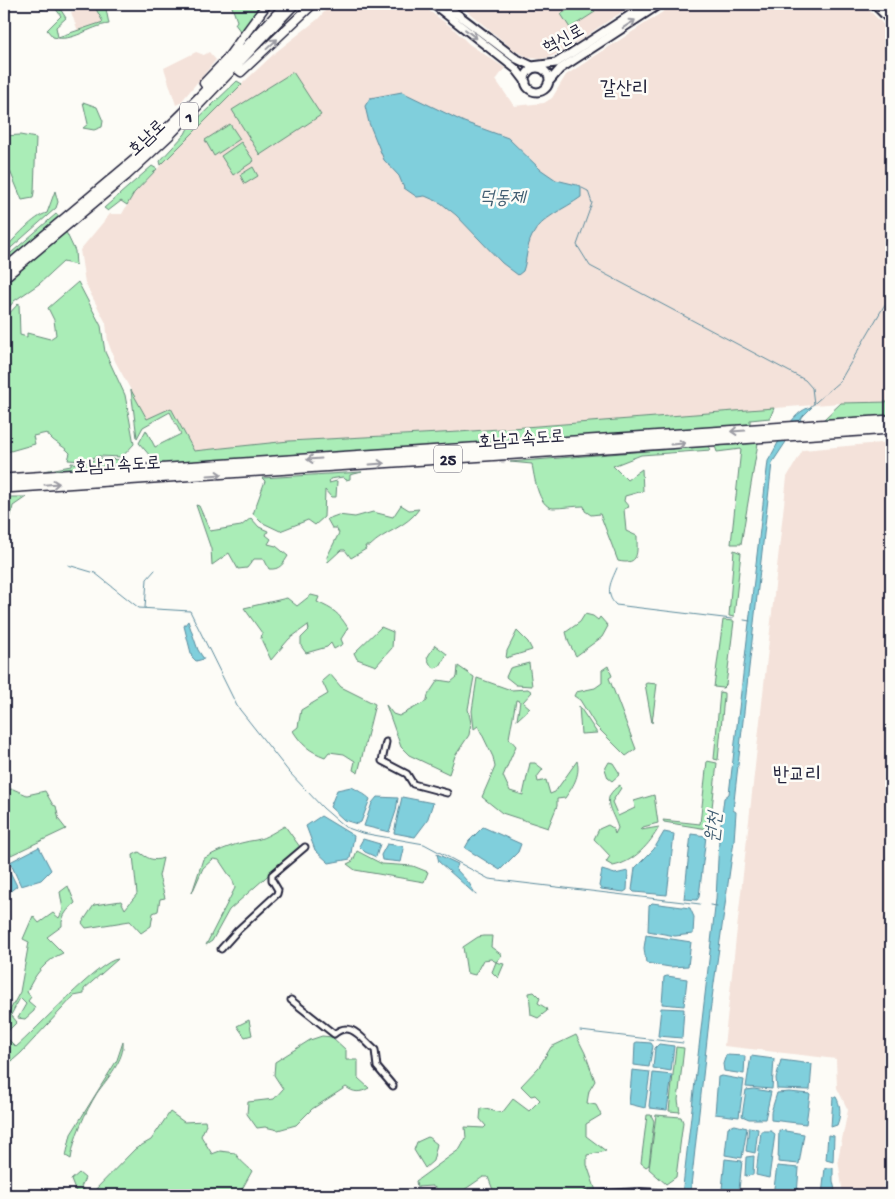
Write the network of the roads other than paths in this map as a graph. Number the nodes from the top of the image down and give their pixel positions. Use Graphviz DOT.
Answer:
graph roads {
  1 [pos="267,4"];
  2 [pos="286,4"];
  3 [pos="295,4"];
  4 [pos="313,4"];
  5 [pos="433,4"];
  6 [pos="444,4"];
  7 [pos="647,4"];
  8 [pos="660,4"];
  9 [pos="874,4"];
  10 [pos="891,21"];
  11 [pos="236,68"];
  12 [pos="536,68"];
  13 [pos="526,82"];
  14 [pos="548,84"];
  15 [pos="208,87"];
  16 [pos="72,217"];
  17 [pos="57,230"];
  18 [pos="4,269"];
  19 [pos="4,278"];
  20 [pos="891,420"];
  21 [pos="891,428"];
  22 [pos="4,480"];
  23 [pos="4,488"];
  24 [pos="386,742"];
  25 [pos="447,793"];
  26 [pos="305,847"];
  27 [pos="221,949"];
  28 [pos="291,1000"];
  29 [pos="393,1086"];
  30 [pos="587,1195"];
  31 [pos="692,1195"];
  1 -- 15 [label="highway"];
  2 -- 15 [label="highway, 호남로 / 1"];
  3 -- 11 [label="highway, 호남로 / 1"];
  11 -- 4 [label="highway, one-way"];
  5 -- 13 [label="main road, one-way"];
  6 -- 12 [label="main road, 혁신로"];
  7 -- 12 [label="main road, 혁신로"];
  14 -- 8 [label="main road, 혁신로, one-way"];
  9 -- 10 [label="main road"];
  11 -- 16 [label="highway, 호남로 / 1"];
  12 -- 13 [label="main road, 혁신로"];
  12 -- 14 [label="main road, 혁신로"];
  13 -- 14 [label="main road, 혁신로"];
  15 -- 16 [label="highway, 호남로 / 1"];
  16 -- 17 [label="highway, 호남로 / 1"];
  17 -- 18 [label="highway, 호남로 / 1"];
  17 -- 19 [label="highway, 호남로 / 1"];
  20 -- 22 [label="highway, 호남고속도로 / 25, one-way"];
  23 -- 21 [label="highway, 호남고속도로 / 25, one-way"];
  24 -- 25 [label="street"];
  26 -- 27 [label="street"];
  28 -- 29 [label="street"];
  30 -- 31 [label="street"];
}
